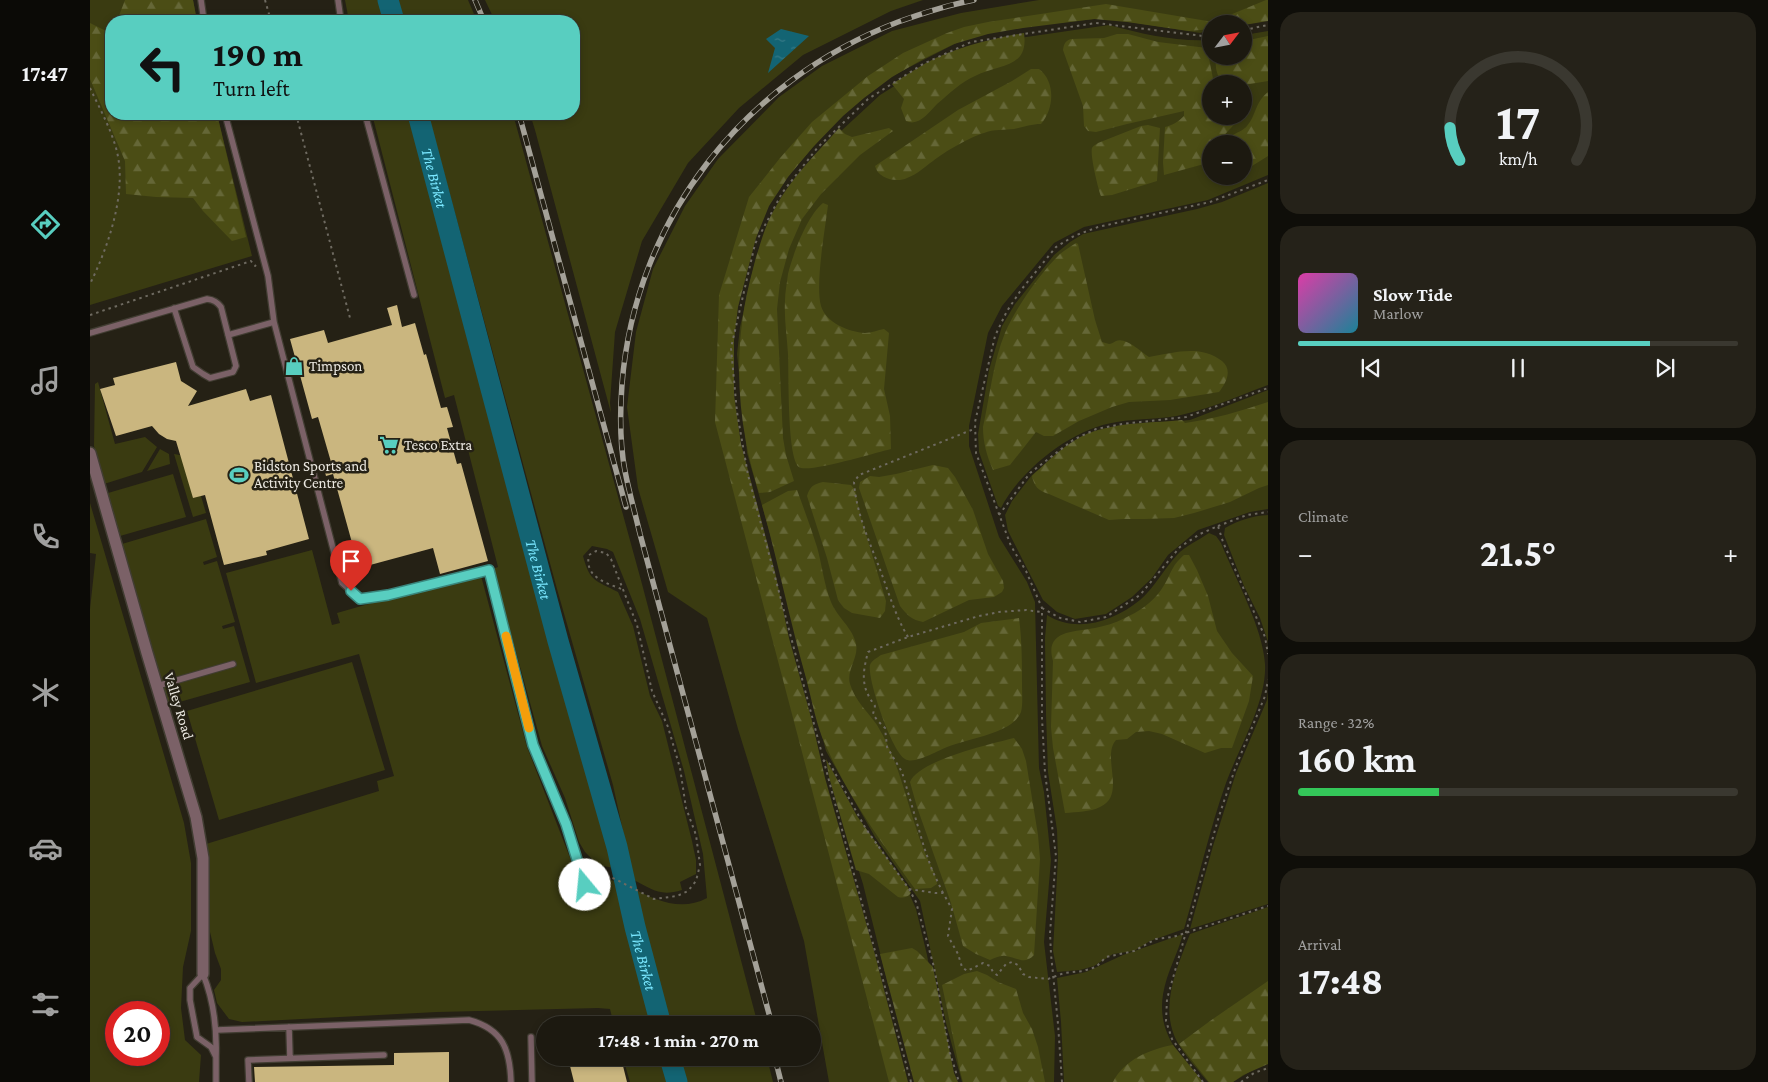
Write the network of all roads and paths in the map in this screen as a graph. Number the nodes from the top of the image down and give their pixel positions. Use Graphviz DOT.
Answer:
graph roads {
  1 [pos="201,0"];
  2 [pos="265,0"];
  3 [pos="333,0"];
  4 [pos="338,0"];
  5 [pos="203,15"];
  6 [pos="269,15"];
  7 [pos="339,15"];
  8 [pos="340,15"];
  9 [pos="1268,25"];
  10 [pos="1252,28"];
  11 [pos="1202,36"];
  12 [pos="90,88"];
  13 [pos="228,120"];
  14 [pos="298,120"];
  15 [pos="367,120"];
  16 [pos="1268,180"];
  17 [pos="265,264"];
  18 [pos="90,284"];
  19 [pos="414,295"];
  20 [pos="174,308"];
  21 [pos="90,316"];
  22 [pos="350,318"];
  23 [pos="274,322"];
  24 [pos="90,333"];
  25 [pos="228,335"];
  26 [pos="1268,388"];
  27 [pos="975,429"];
  28 [pos="90,453"];
  29 [pos="1268,512"];
  30 [pos="999,515"];
  31 [pos="1218,526"];
  32 [pos="624,590"];
  33 [pos="1042,608"];
  34 [pos="1042,612"];
  35 [pos="908,637"];
  36 [pos="1268,654"];
  37 [pos="233,664"];
  38 [pos="1268,680"];
  39 [pos="157,686"];
  40 [pos="823,760"];
  41 [pos="579,866"];
  42 [pos="585,885"];
  43 [pos="909,889"];
  44 [pos="943,893"];
  45 [pos="1268,906"];
  46 [pos="1186,933"];
  47 [pos="203,974"];
  48 [pos="1053,976"];
  49 [pos="289,1028"];
  50 [pos="217,1030"];
  51 [pos="531,1037"];
  52 [pos="384,1055"];
  53 [pos="216,1057"];
  54 [pos="290,1058"];
  55 [pos="1268,1068"];
  56 [pos="216,1082"];
  57 [pos="249,1082"];
  58 [pos="511,1082"];
  59 [pos="532,1082"];
  60 [pos="911,1082"];
  61 [pos="959,1082"];
  62 [pos="1062,1082"];
  63 [pos="1204,1082"];
  64 [pos="1241,1082"];
  1 -- 5 [label="lane"];
  2 -- 6 [label="path"];
  3 -- 7 [label="lane"];
  4 -- 8 [label="lane"];
  9 -- 10 [label="path"];
  11 -- 40 [label="path"];
  12 -- 18 [label="path"];
  13 -- 17 [label="lane"];
  14 -- 22 [label="path"];
  15 -- 19 [label="lane"];
  16 -- 27 [label="path"];
  17 -- 21 [label="path"];
  17 -- 23 [label="lane"];
  20 -- 24 [label="lane"];
  20 -- 25 [label="lane"];
  20 -- 25 [label="lane"];
  23 -- 25 [label="lane"];
  23 -- 41 [label="lane"];
  26 -- 30 [label="path"];
  27 -- 30 [label="path"];
  27 -- 35 [label="path"];
  28 -- 39 [label="street, Valley Road"];
  29 -- 31 [label="path"];
  30 -- 33 [label="path"];
  31 -- 33 [label="path"];
  31 -- 36 [label="path"];
  32 -- 32 [label="path"];
  32 -- 41 [label="path"];
  33 -- 34 [label="path"];
  34 -- 35 [label="path"];
  34 -- 48 [label="path"];
  35 -- 44 [label="path"];
  37 -- 39 [label="lane"];
  38 -- 46 [label="path"];
  39 -- 47 [label="street, Valley Road"];
  40 -- 43 [label="path"];
  40 -- 60 [label="path"];
  41 -- 42 [label="lane"];
  43 -- 44 [label="path"];
  43 -- 61 [label="path"];
  44 -- 48 [label="path"];
  45 -- 46 [label="path"];
  46 -- 48 [label="path"];
  46 -- 63 [label="path"];
  47 -- 50 [label="lane"];
  47 -- 53 [label="lane"];
  48 -- 62 [label="path"];
  49 -- 50 [label="lane"];
  49 -- 54 [label="lane"];
  49 -- 58 [label="lane"];
  50 -- 53 [label="lane"];
  51 -- 59 [label="lane"];
  52 -- 54 [label="lane"];
  53 -- 56 [label="lane"];
  54 -- 57 [label="lane"];
  55 -- 64 [label="path"];
}
